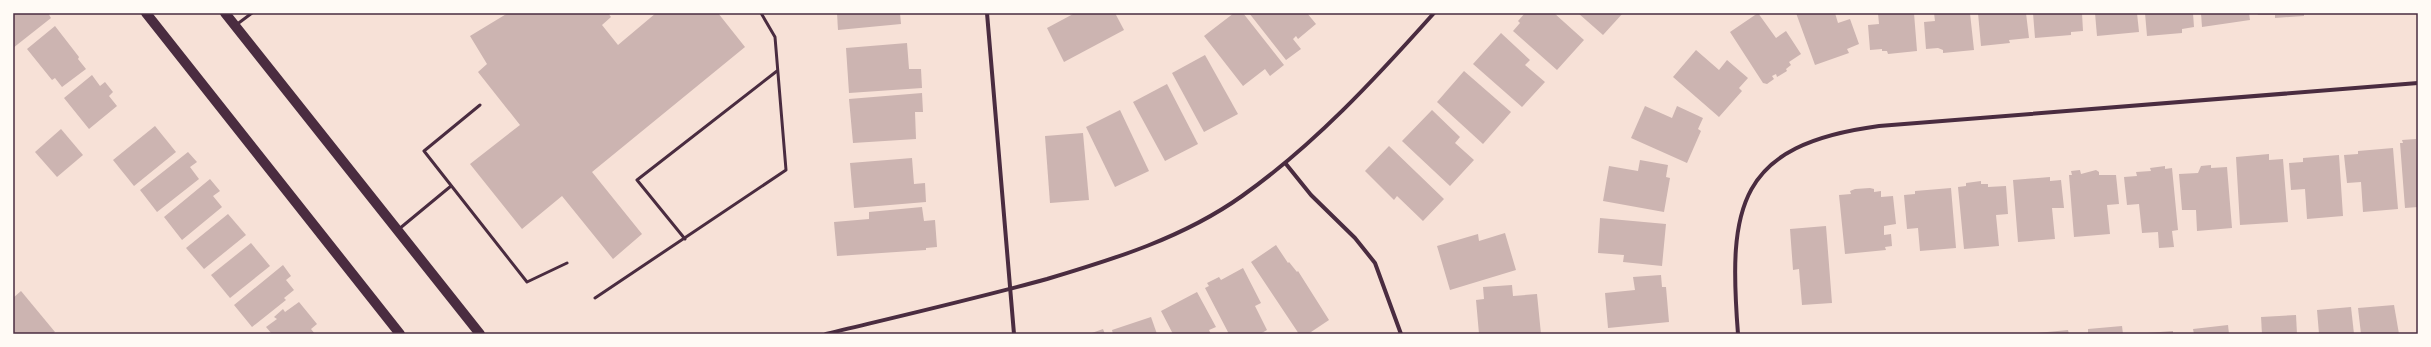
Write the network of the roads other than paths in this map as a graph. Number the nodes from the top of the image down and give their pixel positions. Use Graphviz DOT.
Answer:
graph roads {
  1 [pos="146,13"];
  2 [pos="225,13"];
  3 [pos="252,13"];
  4 [pos="761,13"];
  5 [pos="987,13"];
  6 [pos="1434,13"];
  7 [pos="235,26"];
  8 [pos="777,71"];
  9 [pos="2418,83"];
  10 [pos="480,104"];
  11 [pos="1286,164"];
  12 [pos="451,186"];
  13 [pos="398,230"];
  14 [pos="685,239"];
  15 [pos="567,263"];
  16 [pos="1010,289"];
  17 [pos="595,298"];
  18 [pos="400,334"];
  19 [pos="480,334"];
  20 [pos="826,334"];
  21 [pos="1014,334"];
  22 [pos="1401,334"];
  23 [pos="1738,334"];
  1 -- 18 [label="main road"];
  2 -- 7 [label="main road"];
  3 -- 7 [label="lane"];
  4 -- 8 [label="lane"];
  5 -- 16 [label="street"];
  6 -- 11 [label="street"];
  7 -- 13 [label="main road"];
  8 -- 14 [label="lane"];
  8 -- 14 [label="lane"];
  9 -- 23 [label="street"];
  10 -- 12 [label="lane"];
  11 -- 16 [label="street"];
  11 -- 22 [label="street"];
  12 -- 13 [label="lane"];
  12 -- 15 [label="lane"];
  13 -- 19 [label="main road"];
  14 -- 17 [label="lane"];
  16 -- 20 [label="street"];
  16 -- 21 [label="street"];
}
